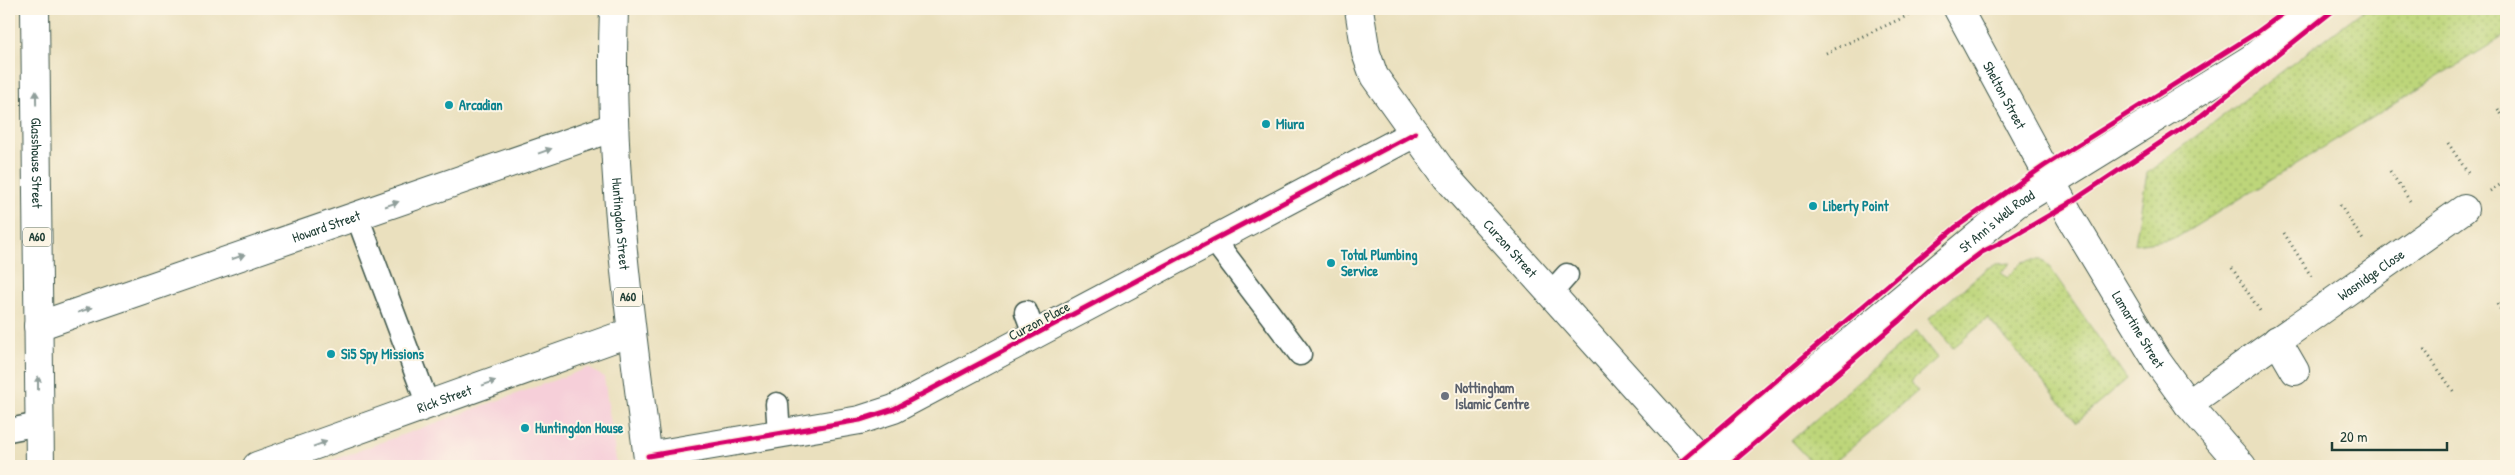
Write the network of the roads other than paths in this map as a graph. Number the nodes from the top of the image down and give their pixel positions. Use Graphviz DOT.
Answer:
graph roads {
  1 [pos="35,9"];
  2 [pos="614,9"];
  3 [pos="1359,9"];
  4 [pos="1958,9"];
  5 [pos="2315,9"];
  6 [pos="614,126"];
  7 [pos="1415,133"];
  8 [pos="2052,180"];
  9 [pos="2464,209"];
  10 [pos="357,216"];
  11 [pos="1214,240"];
  12 [pos="38,326"];
  13 [pos="631,332"];
  14 [pos="2277,340"];
  15 [pos="1300,354"];
  16 [pos="2295,371"];
  17 [pos="777,404"];
  18 [pos="2188,404"];
  19 [pos="428,405"];
  20 [pos="39,424"];
  21 [pos="9,430"];
  22 [pos="779,434"];
  23 [pos="648,461"];
  24 [pos="1702,465"];
  25 [pos="40,466"];
  26 [pos="257,466"];
  27 [pos="2242,466"];
  12 -- 1 [label="main road, Glasshouse Street / A60, one-way"];
  2 -- 6 [label="main road, Huntingdon Street / A60"];
  3 -- 7 [label="main road, Curzon Street"];
  4 -- 8 [label="main road, Shelton Street"];
  5 -- 8 [label="main road, St Ann's Well Road"];
  10 -- 6 [label="main road, Howard Street, one-way"];
  6 -- 13 [label="main road, Huntingdon Street / A60"];
  7 -- 11 [label="main road, Curzon Place"];
  7 -- 24 [label="main road, Curzon Street"];
  8 -- 18 [label="main road, Lamartine Street"];
  8 -- 24 [label="main road, St Ann's Well Road"];
  9 -- 14 [label="main road, Wasnidge Close"];
  12 -- 10 [label="main road, Howard Street, one-way"];
  10 -- 19 [label="lane"];
  11 -- 15 [label="lane"];
  11 -- 22 [label="main road, Curzon Place"];
  20 -- 12 [label="main road, Glasshouse Street / A60, one-way"];
  19 -- 13 [label="main road, Rick Street, one-way"];
  13 -- 23 [label="main road, Huntingdon Street / A60"];
  14 -- 16 [label="main road"];
  14 -- 18 [label="main road, Wasnidge Close"];
  17 -- 22 [label="lane"];
  18 -- 27 [label="main road, Lamartine Street"];
  26 -- 19 [label="main road, Rick Street, one-way"];
  20 -- 21 [label="lane"];
  20 -- 25 [label="main road, Glasshouse Street / A60"];
  22 -- 23 [label="main road, Curzon Place"];
}
